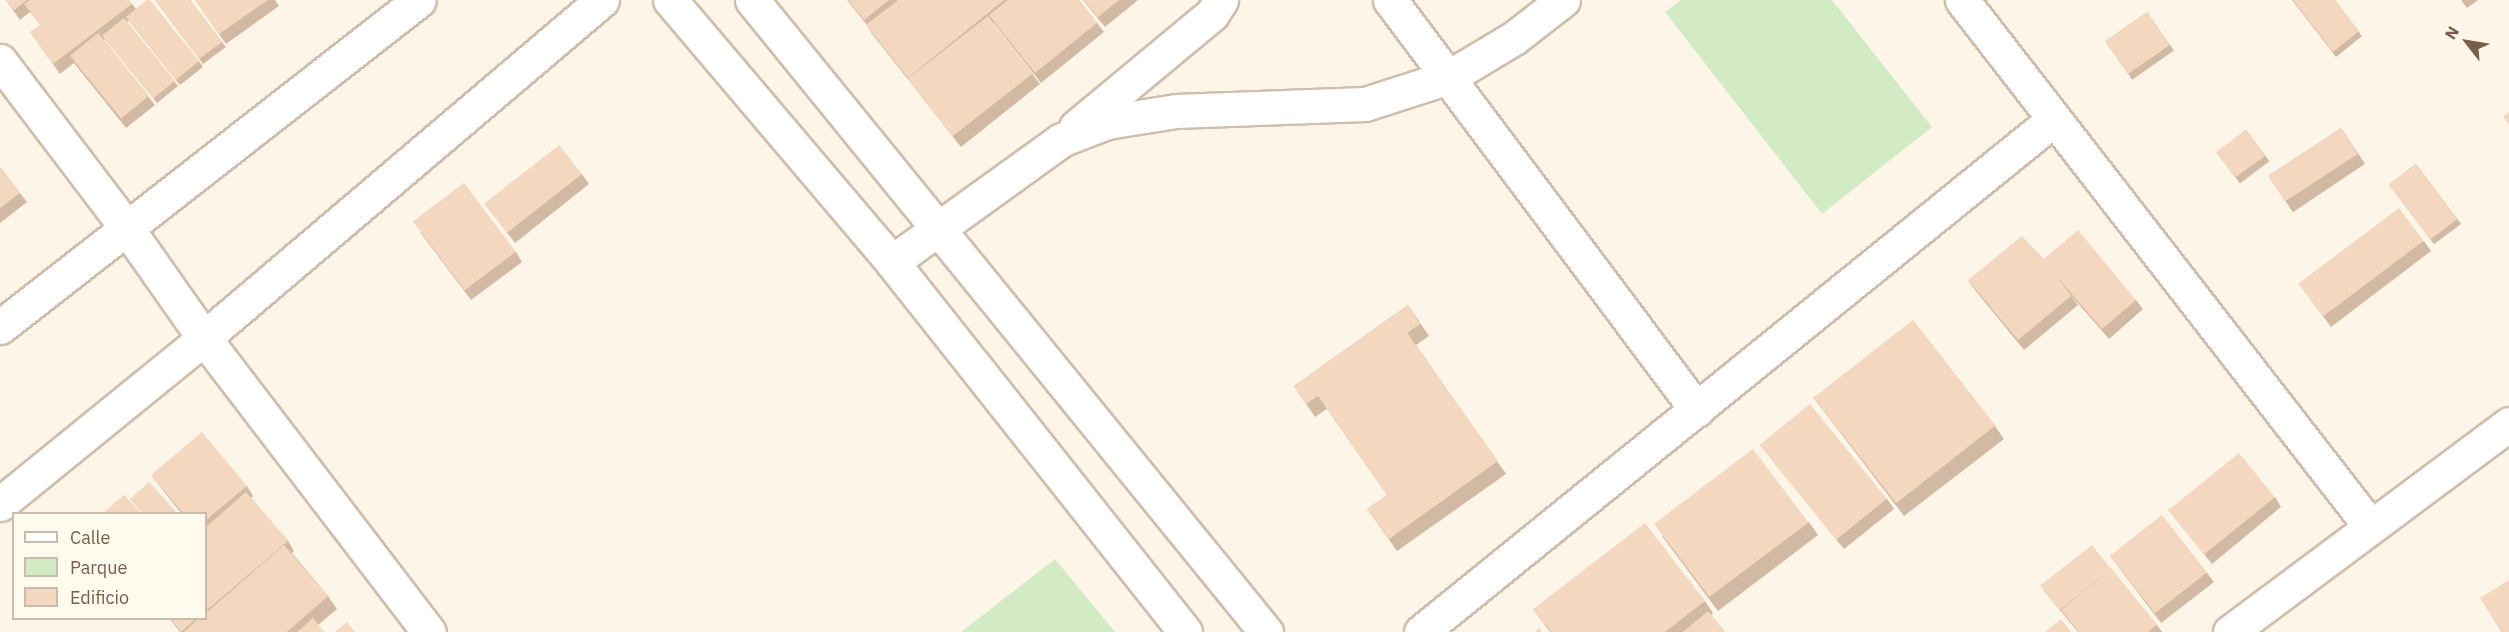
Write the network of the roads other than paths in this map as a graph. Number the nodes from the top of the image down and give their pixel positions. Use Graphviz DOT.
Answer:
graph roads {
  1 [pos="419,0"];
  2 [pos="603,0"];
  3 [pos="670,0"];
  4 [pos="752,0"];
  5 [pos="1221,0"];
  6 [pos="1390,0"];
  7 [pos="1563,0"];
  8 [pos="1962,0"];
  9 [pos="0,61"];
  10 [pos="1449,77"];
  11 [pos="2053,120"];
  12 [pos="1061,140"];
  13 [pos="126,227"];
  14 [pos="936,228"];
  15 [pos="892,262"];
  16 [pos="0,327"];
  17 [pos="204,338"];
  18 [pos="1697,410"];
  19 [pos="2509,424"];
  20 [pos="0,504"];
  21 [pos="2370,526"];
  22 [pos="429,632"];
  23 [pos="1185,632"];
  24 [pos="1266,632"];
  25 [pos="1421,632"];
  26 [pos="2230,632"];
  1 -- 13 [label="street"];
  2 -- 17 [label="street"];
  3 -- 15 [label="street"];
  4 -- 14 [label="street"];
  5 -- 12 [label="street"];
  6 -- 10 [label="street"];
  7 -- 10 [label="street"];
  8 -- 11 [label="street"];
  9 -- 13 [label="street"];
  10 -- 12 [label="street"];
  10 -- 18 [label="street"];
  11 -- 18 [label="street"];
  11 -- 21 [label="street"];
  12 -- 14 [label="street"];
  13 -- 16 [label="street"];
  13 -- 17 [label="street"];
  14 -- 15 [label="street"];
  14 -- 24 [label="street"];
  15 -- 23 [label="street"];
  17 -- 20 [label="street"];
  17 -- 22 [label="street"];
  18 -- 25 [label="street"];
  19 -- 21 [label="street"];
  21 -- 26 [label="street"];
}
